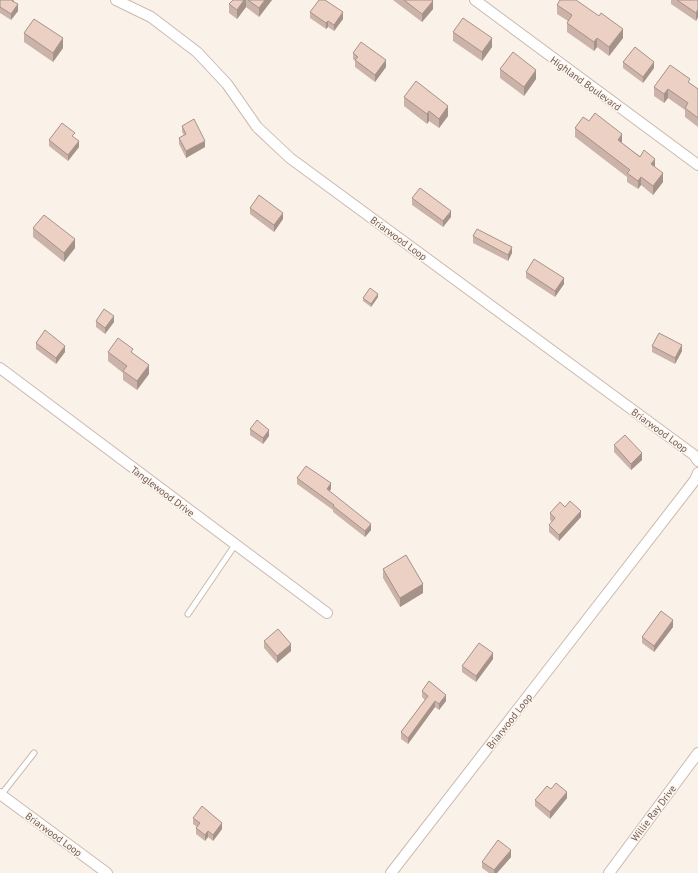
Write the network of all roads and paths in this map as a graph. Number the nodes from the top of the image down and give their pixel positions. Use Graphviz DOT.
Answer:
graph roads {
  1 [pos="116,0"];
  2 [pos="475,0"];
  3 [pos="698,165"];
  4 [pos="0,368"];
  5 [pos="698,461"];
  6 [pos="698,473"];
  7 [pos="235,545"];
  8 [pos="188,614"];
  9 [pos="327,614"];
  10 [pos="34,753"];
  11 [pos="698,753"];
  12 [pos="1,795"];
  13 [pos="107,873"];
  14 [pos="391,873"];
  15 [pos="609,873"];
  1 -- 5 [label="street, Briarwood Loop"];
  2 -- 3 [label="street, Highland Boulevard"];
  4 -- 7 [label="street, Tanglewood Drive"];
  6 -- 14 [label="street, Briarwood Loop"];
  7 -- 8 [label="lane"];
  7 -- 9 [label="street, Tanglewood Drive"];
  10 -- 12 [label="lane"];
  11 -- 15 [label="street, Willie Ray Drive"];
  12 -- 13 [label="street, Briarwood Loop"];
}
